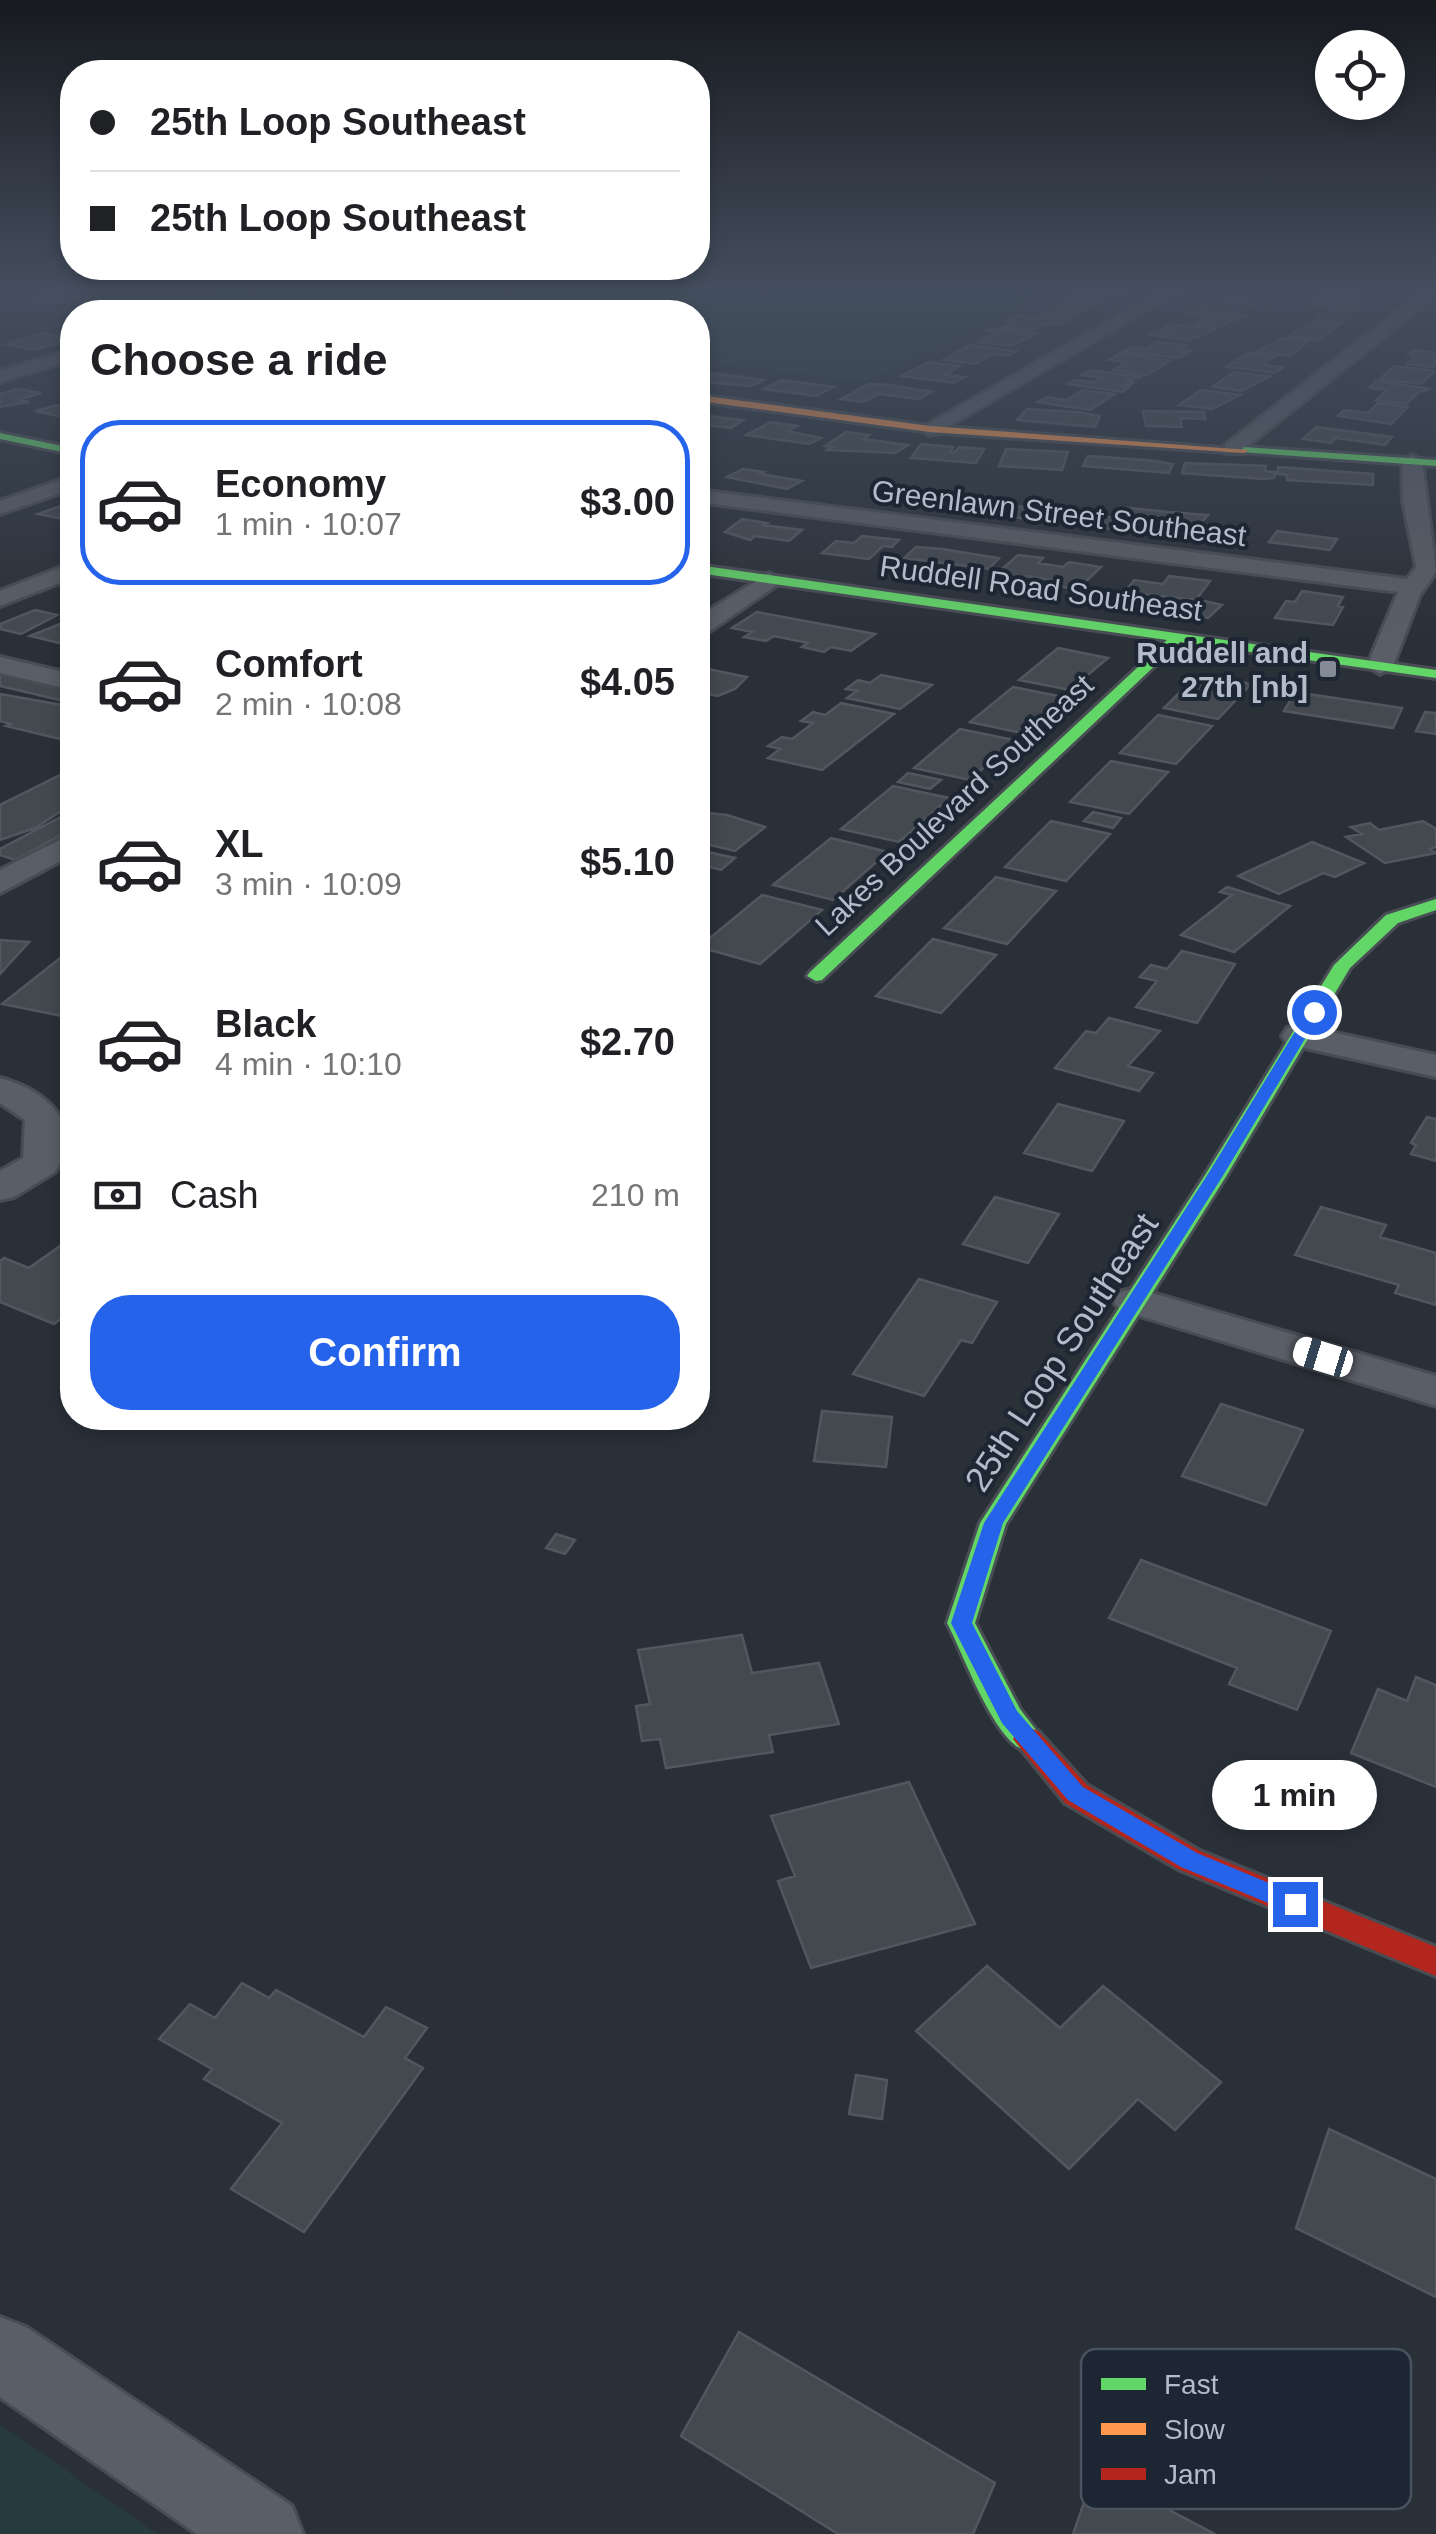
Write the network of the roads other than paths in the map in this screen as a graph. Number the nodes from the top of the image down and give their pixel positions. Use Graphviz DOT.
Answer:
graph roads {
  1 [pos="745,404"];
  2 [pos="974,404"];
  3 [pos="1290,404"];
  4 [pos="930,429"];
  5 [pos="0,436"];
  6 [pos="60,448"];
  7 [pos="1232,450"];
  8 [pos="1424,462"];
  9 [pos="60,486"];
  10 [pos="710,498"];
  11 [pos="0,508"];
  12 [pos="710,571"];
  13 [pos="60,575"];
  14 [pos="769,580"];
  15 [pos="1414,586"];
  16 [pos="0,599"];
  17 [pos="710,620"];
  18 [pos="1177,637"];
  19 [pos="0,665"];
  20 [pos="1380,666"];
  21 [pos="1436,674"];
  22 [pos="60,679"];
  23 [pos="60,850"];
  24 [pos="0,883"];
  25 [pos="1436,904"];
  26 [pos="816,976"];
  27 [pos="1300,1036"];
  28 [pos="1436,1066"];
  29 [pos="0,1089"];
  30 [pos="0,1188"];
  31 [pos="1135,1301"];
  32 [pos="1436,1391"];
  33 [pos="1436,1962"];
  34 [pos="0,2352"];
  35 [pos="264,2534"];
  1 -- 4 [label="street"];
  2 -- 4 [label="street"];
  3 -- 7 [label="street"];
  4 -- 7 [label="street"];
  5 -- 6 [label="street"];
  7 -- 8 [label="street"];
  8 -- 15 [label="street"];
  9 -- 11 [label="street"];
  10 -- 15 [label="street, Greenlawn Street Southeast"];
  12 -- 14 [label="street, Ruddell Road Southeast"];
  13 -- 16 [label="street"];
  14 -- 17 [label="street"];
  14 -- 18 [label="street, Ruddell Road Southeast"];
  15 -- 20 [label="street"];
  18 -- 20 [label="street, Ruddell Road Southeast"];
  18 -- 26 [label="street, Lakes Boulevard Southeast"];
  19 -- 22 [label="street"];
  20 -- 21 [label="street, Ruddell Road Southeast"];
  23 -- 24 [label="street"];
  25 -- 27 [label="street, 25th Loop Southeast"];
  27 -- 28 [label="street"];
  27 -- 31 [label="street, 25th Loop Southeast"];
  29 -- 30 [label="street"];
  31 -- 32 [label="street"];
  31 -- 33 [label="street, 25th Loop Southeast"];
  34 -- 35 [label="street"];
}
